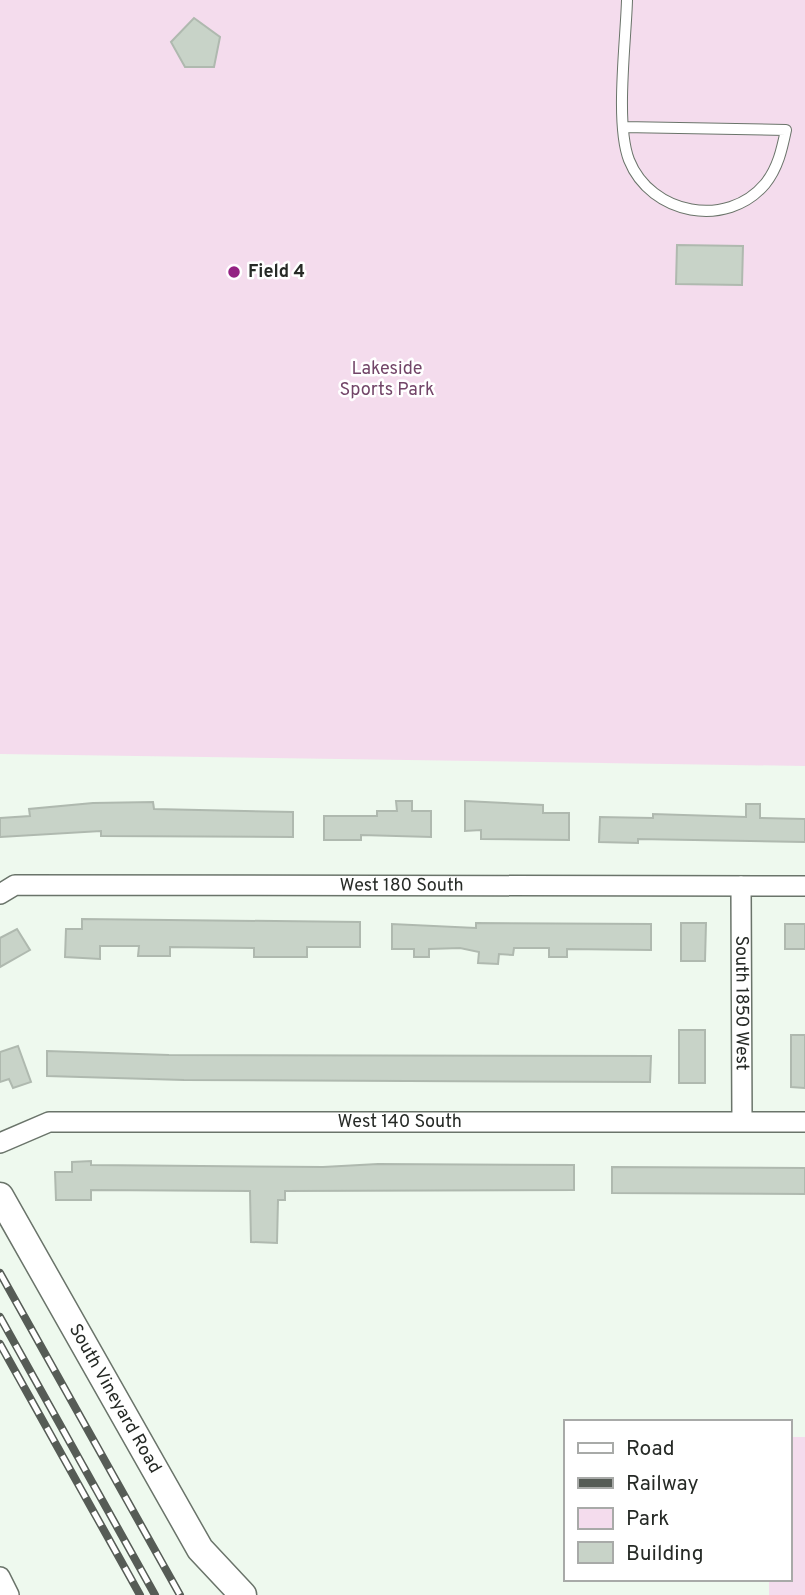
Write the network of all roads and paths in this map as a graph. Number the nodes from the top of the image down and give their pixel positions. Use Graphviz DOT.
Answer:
graph roads {
  1 [pos="627,0"];
  2 [pos="623,127"];
  3 [pos="741,886"];
  4 [pos="805,886"];
  5 [pos="0,894"];
  6 [pos="741,1121"];
  7 [pos="805,1122"];
  8 [pos="0,1143"];
  9 [pos="0,1196"];
  10 [pos="0,1577"];
  11 [pos="241,1594"];
  12 [pos="9,1595"];
  1 -- 2 [label="lane"];
  2 -- 2 [label="lane"];
  3 -- 4 [label="street, West 180 South"];
  3 -- 5 [label="street, West 180 South"];
  3 -- 6 [label="street, South 1850 West"];
  6 -- 7 [label="street, West 140 South"];
  6 -- 8 [label="street, West 140 South"];
  9 -- 11 [label="street, South Vineyard Road"];
  10 -- 12 [label="street"];
}
